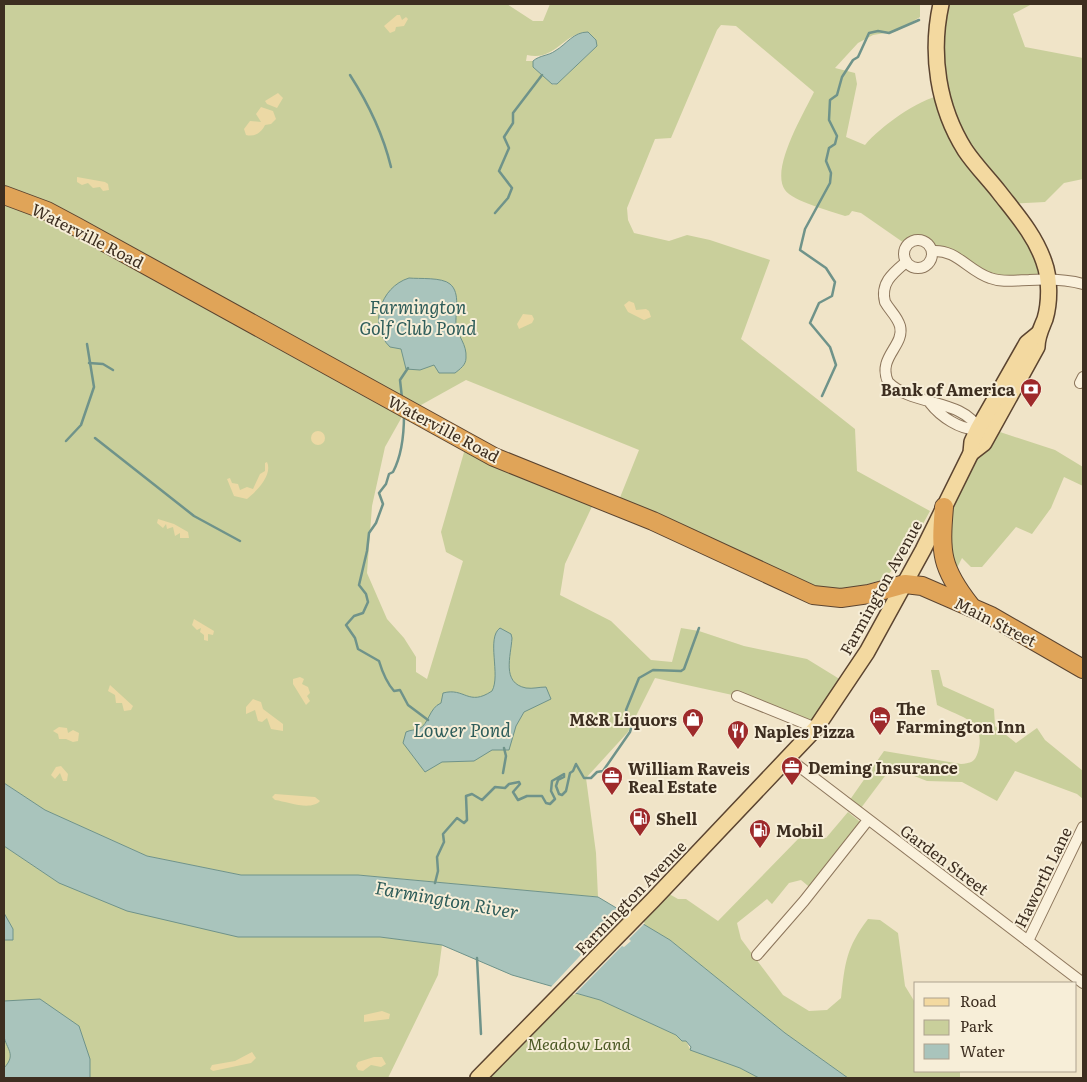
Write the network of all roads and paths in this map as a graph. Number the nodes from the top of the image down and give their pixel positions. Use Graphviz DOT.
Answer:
graph roads {
  1 [pos="941,4"];
  2 [pos="4,195"];
  3 [pos="932,252"];
  4 [pos="906,262"];
  5 [pos="1048,280"];
  6 [pos="1083,284"];
  7 [pos="1038,334"];
  8 [pos="978,429"];
  9 [pos="971,453"];
  10 [pos="944,507"];
  11 [pos="904,584"];
  12 [pos="971,606"];
  13 [pos="1083,668"];
  14 [pos="738,696"];
  15 [pos="816,728"];
  16 [pos="788,758"];
  17 [pos="868,820"];
  18 [pos="1083,827"];
  19 [pos="1028,941"];
  20 [pos="756,955"];
  21 [pos="1083,983"];
  22 [pos="478,1078"];
  1 -- 5 [label="main road, Farmington Avenue"];
  2 -- 11 [label="highway, Waterville Road"];
  3 -- 4 [label="street"];
  3 -- 4 [label="street"];
  3 -- 5 [label="street"];
  4 -- 8 [label="street"];
  5 -- 6 [label="street"];
  5 -- 7 [label="main road, Farmington Avenue"];
  7 -- 8 [label="main road, Farmington Avenue"];
  7 -- 9 [label="main road, Farmington Avenue"];
  8 -- 9 [label="main road, Farmington Avenue"];
  9 -- 10 [label="main road, Farmington Avenue"];
  10 -- 11 [label="main road, Farmington Avenue"];
  10 -- 12 [label="highway"];
  11 -- 12 [label="highway, Main Street"];
  11 -- 15 [label="main road, Farmington Avenue"];
  12 -- 13 [label="highway, Main Street"];
  14 -- 15 [label="street"];
  15 -- 16 [label="main road, Farmington Avenue"];
  16 -- 17 [label="street, Garden Street"];
  16 -- 22 [label="main road, Farmington Avenue"];
  17 -- 19 [label="street, Garden Street"];
  17 -- 20 [label="street"];
  18 -- 19 [label="street, Haworth Lane"];
  19 -- 21 [label="street, Garden Street"];
}
